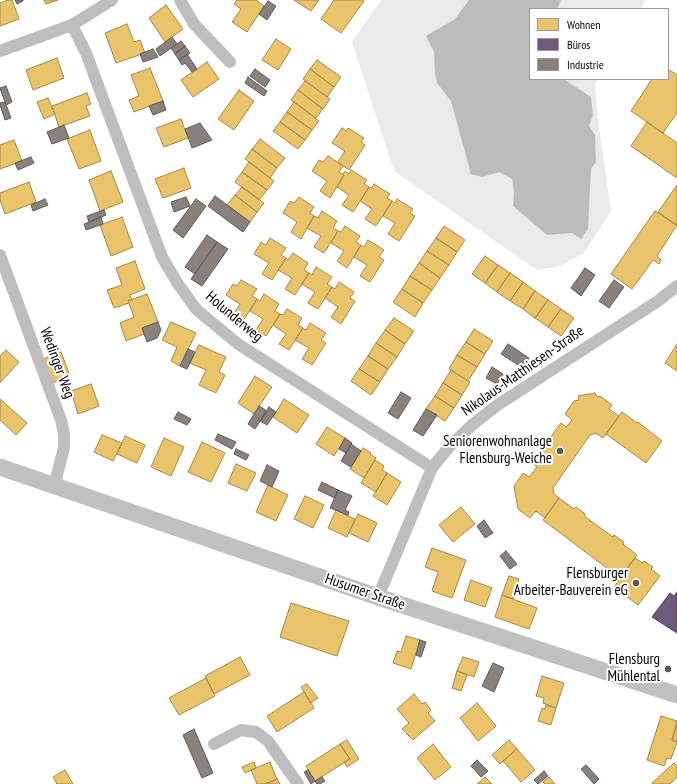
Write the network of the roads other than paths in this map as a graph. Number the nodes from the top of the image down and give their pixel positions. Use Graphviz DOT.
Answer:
graph roads {
  1 [pos="112,0"];
  2 [pos="180,0"];
  3 [pos="72,25"];
  4 [pos="0,50"];
  5 [pos="230,62"];
  6 [pos="0,255"];
  7 [pos="677,286"];
  8 [pos="0,468"];
  9 [pos="432,468"];
  10 [pos="54,486"];
  11 [pos="378,597"];
  12 [pos="677,695"];
  13 [pos="214,744"];
  14 [pos="298,784"];
  1 -- 3 [label="street"];
  2 -- 5 [label="street"];
  3 -- 4 [label="street"];
  3 -- 9 [label="street, Holunderweg"];
  6 -- 10 [label="street, Wedinger Weg"];
  7 -- 9 [label="street, Nikolaus-Matthiesen-Straße"];
  8 -- 10 [label="street, Husumer Straße"];
  9 -- 11 [label="street, Nikolaus-Matthiesen-Straße"];
  10 -- 11 [label="street, Husumer Straße"];
  11 -- 12 [label="street, Husumer Straße"];
  13 -- 14 [label="street"];
}
